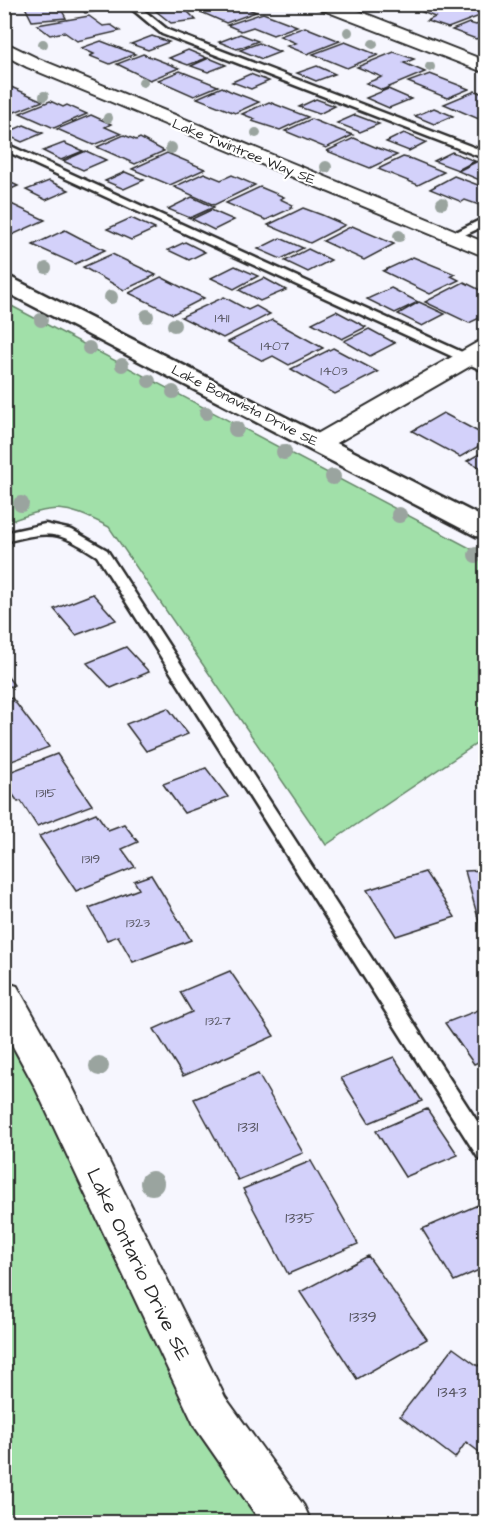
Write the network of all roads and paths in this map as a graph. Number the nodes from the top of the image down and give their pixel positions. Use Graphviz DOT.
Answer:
graph roads {
  1 [pos="130,4"];
  2 [pos="324,4"];
  3 [pos="4,47"];
  4 [pos="486,68"];
  5 [pos="4,146"];
  6 [pos="486,156"];
  7 [pos="486,220"];
  8 [pos="452,237"];
  9 [pos="486,251"];
  10 [pos="4,281"];
  11 [pos="478,358"];
  12 [pos="319,443"];
  13 [pos="486,530"];
  14 [pos="4,538"];
  15 [pos="4,996"];
  16 [pos="486,1153"];
  17 [pos="288,1522"];
  1 -- 6 [label="lane"];
  2 -- 4 [label="street"];
  3 -- 8 [label="street, Lake Twintree Way SE"];
  5 -- 11 [label="lane"];
  7 -- 8 [label="lane"];
  8 -- 9 [label="street, Lake Twintree Way SE"];
  10 -- 12 [label="street, Lake Bonavista Drive SE"];
  11 -- 12 [label="street"];
  12 -- 13 [label="street, Lake Bonavista Drive SE"];
  14 -- 16 [label="lane"];
  15 -- 17 [label="street, Lake Ontario Drive SE"];
}
